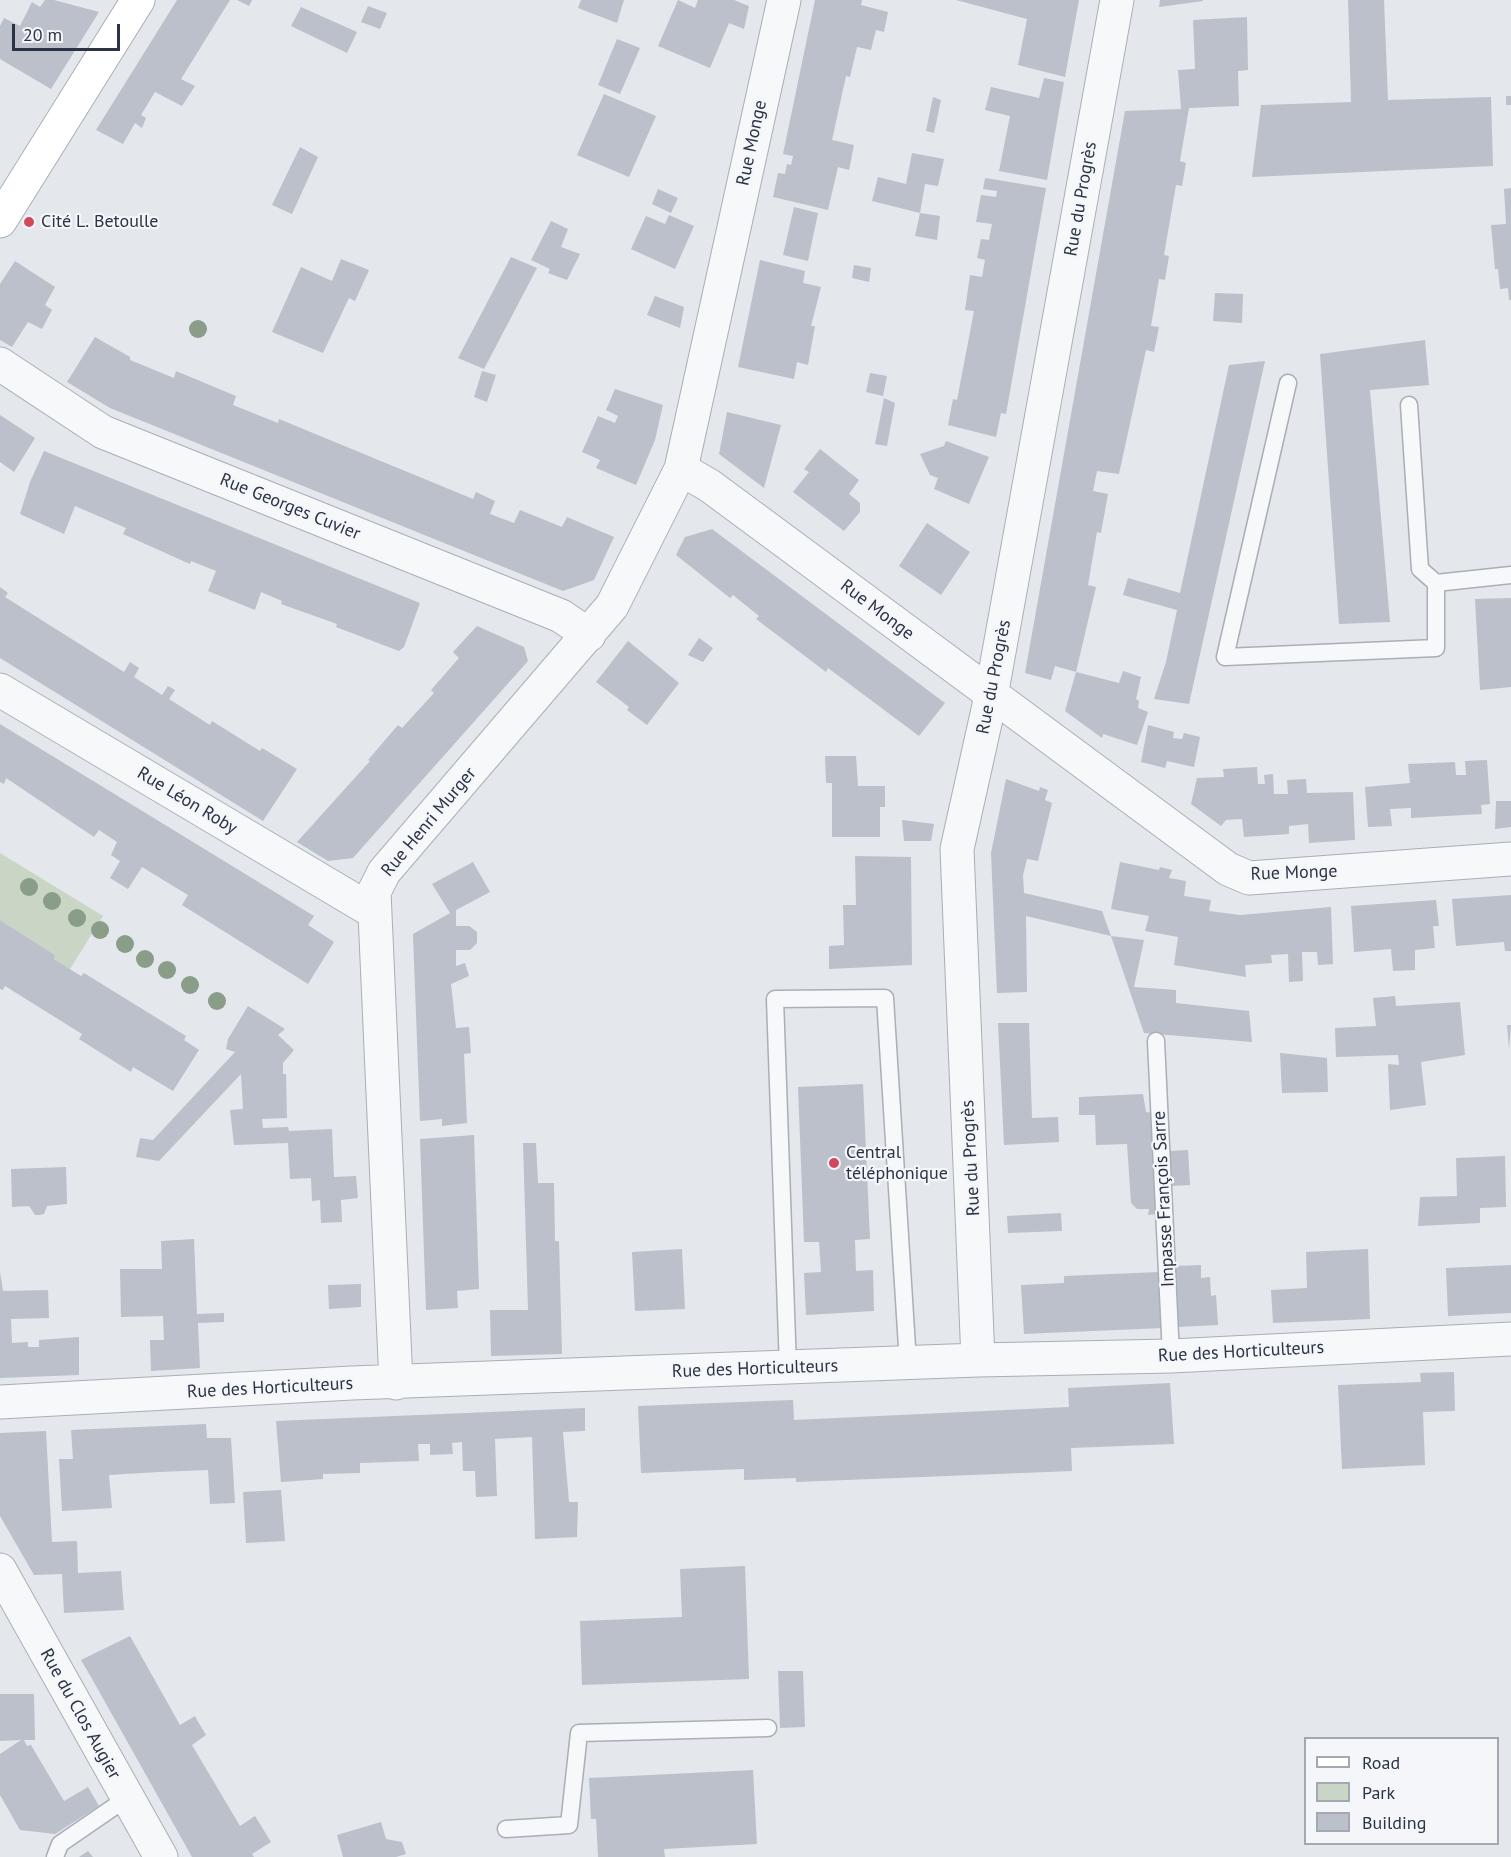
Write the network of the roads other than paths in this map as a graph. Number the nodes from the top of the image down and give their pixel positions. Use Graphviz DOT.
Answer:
graph roads {
  1 [pos="138,0"];
  2 [pos="784,0"];
  3 [pos="1117,0"];
  4 [pos="0,221"];
  5 [pos="0,364"];
  6 [pos="1288,383"];
  7 [pos="1409,405"];
  8 [pos="681,469"];
  9 [pos="1511,575"];
  10 [pos="1436,583"];
  11 [pos="589,635"];
  12 [pos="0,690"];
  13 [pos="992,696"];
  14 [pos="1511,859"];
  15 [pos="374,912"];
  16 [pos="1156,1041"];
  17 [pos="1511,1339"];
  18 [pos="1171,1356"];
  19 [pos="978,1360"];
  20 [pos="908,1363"];
  21 [pos="788,1368"];
  22 [pos="396,1383"];
  23 [pos="0,1402"];
  24 [pos="0,1570"];
  25 [pos="768,1728"];
  26 [pos="127,1798"];
  27 [pos="506,1829"];
  28 [pos="55,1857"];
  29 [pos="160,1857"];
  1 -- 4 [label="main road"];
  2 -- 8 [label="street, Rue Monge"];
  3 -- 13 [label="street, Rue du Progrès"];
  5 -- 11 [label="street, Rue Georges Cuvier"];
  6 -- 10 [label="lane"];
  7 -- 10 [label="lane"];
  8 -- 11 [label="street, Rue Henri Murger"];
  8 -- 13 [label="street, Rue Monge"];
  9 -- 10 [label="lane"];
  11 -- 15 [label="street, Rue Henri Murger"];
  12 -- 15 [label="street, Rue Léon Roby"];
  13 -- 14 [label="street, Rue Monge"];
  13 -- 19 [label="street, Rue du Progrès"];
  15 -- 22 [label="street, Rue Henri Murger"];
  16 -- 18 [label="lane, Impasse François Sarre"];
  17 -- 18 [label="street, Rue des Horticulteurs"];
  18 -- 19 [label="street, Rue des Horticulteurs"];
  19 -- 20 [label="street, Rue des Horticulteurs"];
  20 -- 21 [label="street, Rue des Horticulteurs"];
  20 -- 21 [label="lane"];
  21 -- 22 [label="street, Rue des Horticulteurs"];
  22 -- 23 [label="street, Rue des Horticulteurs"];
  24 -- 26 [label="street, Rue du Clos Augier"];
  25 -- 27 [label="lane"];
  26 -- 28 [label="lane"];
  26 -- 29 [label="street, Rue du Clos Augier"];
}
